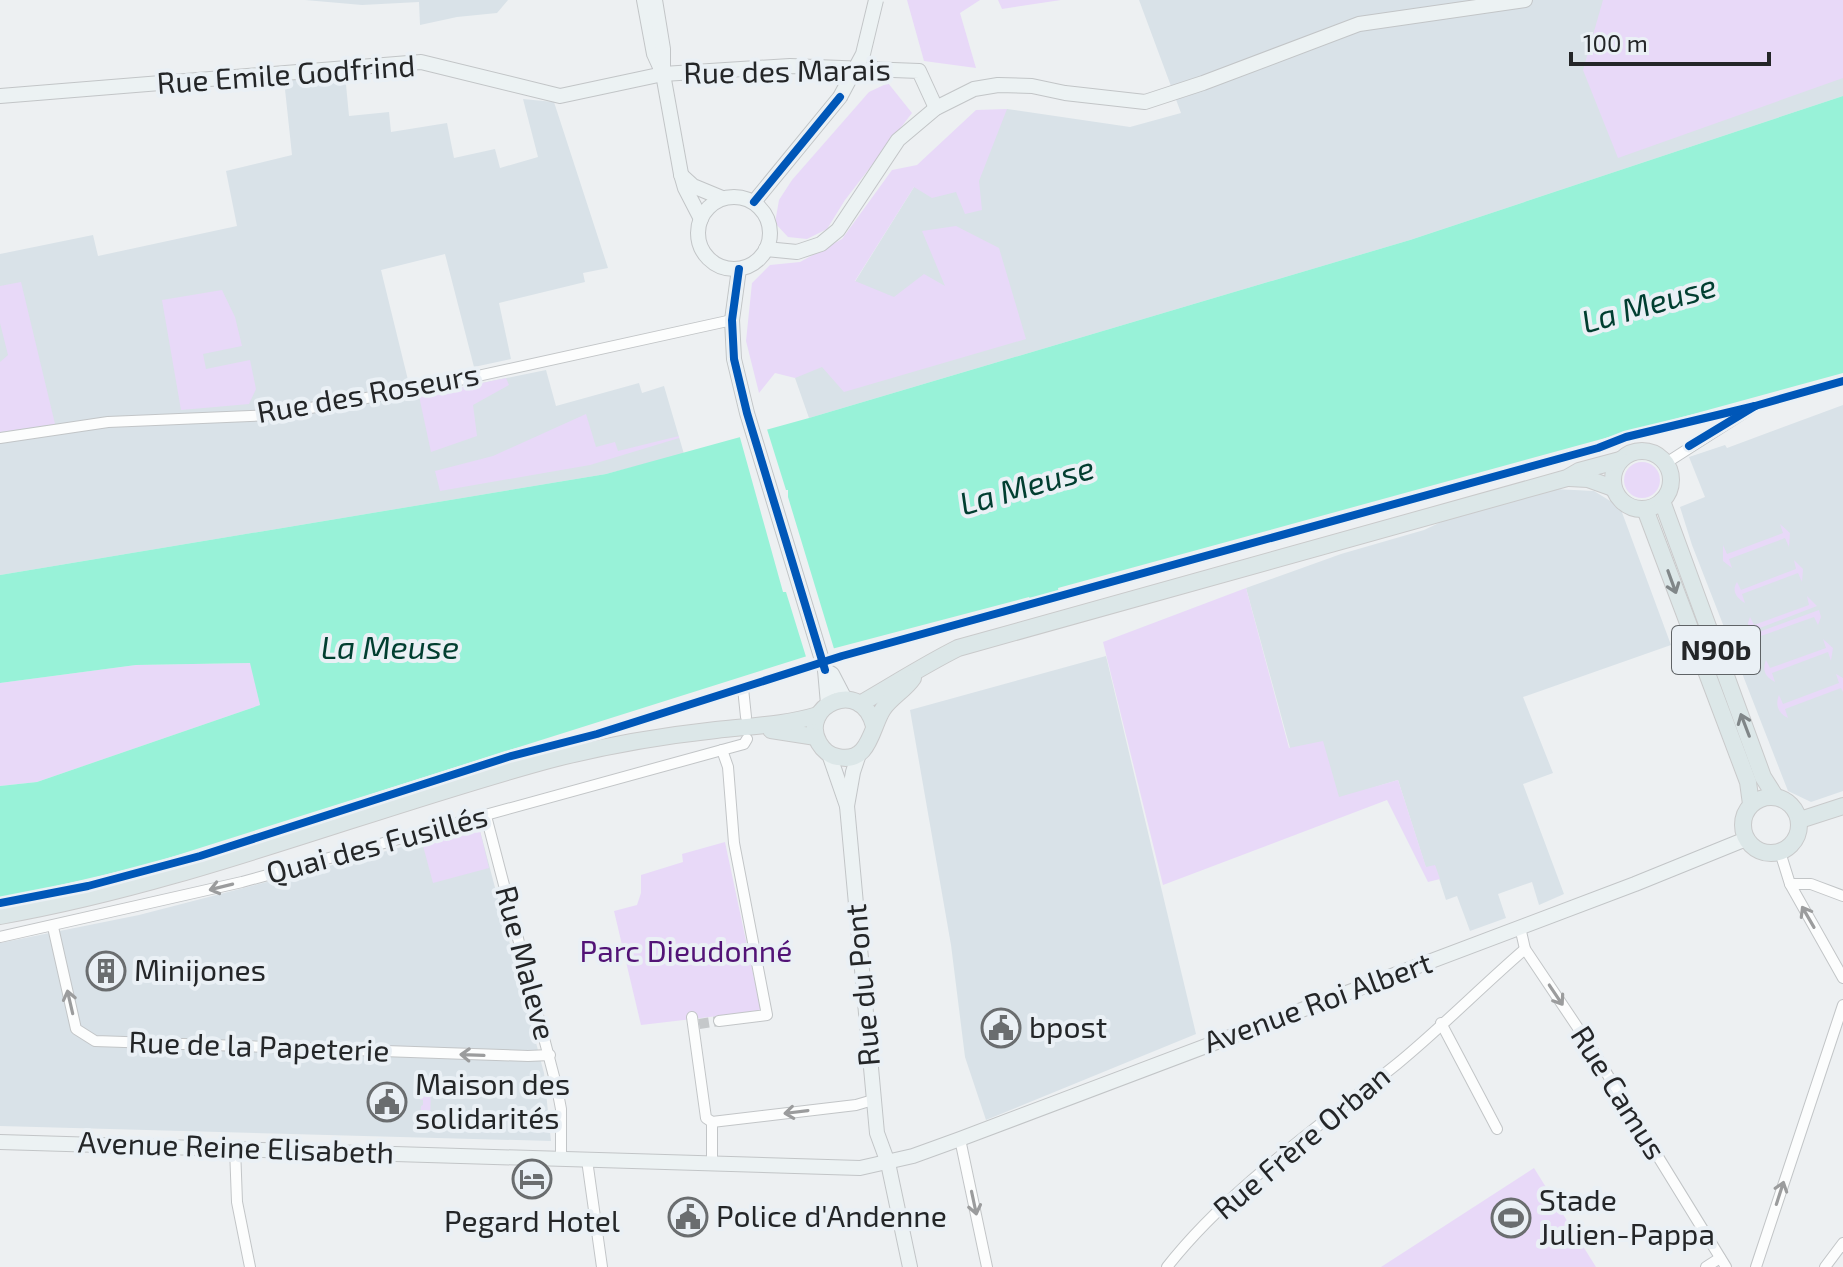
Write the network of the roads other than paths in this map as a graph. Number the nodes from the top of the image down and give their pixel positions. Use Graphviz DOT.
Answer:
graph roads {
  1 [pos="644,0"];
  2 [pos="655,0"];
  3 [pos="876,0"];
  4 [pos="1525,0"];
  5 [pos="663,74"];
  6 [pos="0,96"];
  7 [pos="936,108"];
  8 [pos="681,174"];
  9 [pos="722,198"];
  10 [pos="754,202"];
  11 [pos="701,219"];
  12 [pos="766,249"];
  13 [pos="739,269"];
  14 [pos="732,320"];
  15 [pos="1755,406"];
  16 [pos="0,438"];
  17 [pos="1620,460"];
  18 [pos="1666,463"];
  19 [pos="1567,478"];
  20 [pos="1613,488"];
  21 [pos="1662,501"];
  22 [pos="1645,509"];
  23 [pos="825,670"];
  24 [pos="919,670"];
  25 [pos="743,688"];
  26 [pos="852,701"];
  27 [pos="823,710"];
  28 [pos="874,726"];
  29 [pos="750,728"];
  30 [pos="816,737"];
  31 [pos="722,750"];
  32 [pos="829,754"];
  33 [pos="859,754"];
  34 [pos="1775,796"];
  35 [pos="1751,804"];
  36 [pos="847,806"];
  37 [pos="1843,806"];
  38 [pos="486,816"];
  39 [pos="1800,820"];
  40 [pos="1746,839"];
  41 [pos="1780,852"];
  42 [pos="1790,884"];
  43 [pos="1843,896"];
  44 [pos="0,916"];
  45 [pos="53,927"];
  46 [pos="1520,927"];
  47 [pos="0,937"];
  48 [pos="1525,949"];
  49 [pos="1843,978"];
  50 [pos="1843,1005"];
  51 [pos="719,1021"];
  52 [pos="695,1022"];
  53 [pos="1441,1023"];
  54 [pos="550,1055"];
  55 [pos="873,1100"];
  56 [pos="712,1122"];
  57 [pos="1497,1129"];
  58 [pos="960,1139"];
  59 [pos="0,1142"];
  60 [pos="235,1148"];
  61 [pos="561,1160"];
  62 [pos="587,1160"];
  63 [pos="712,1163"];
  64 [pos="888,1163"];
  65 [pos="1843,1243"];
  66 [pos="1723,1262"];
  67 [pos="250,1267"];
  68 [pos="602,1267"];
  69 [pos="910,1267"];
  70 [pos="987,1267"];
  71 [pos="1167,1267"];
  72 [pos="1706,1267"];
  73 [pos="1756,1267"];
  74 [pos="1825,1267"];
  1 -- 5 [label="main road"];
  2 -- 5 [label="main road"];
  3 -- 10 [label="main road, bridge"];
  4 -- 7 [label="main road, Rue des Marais"];
  5 -- 6 [label="main road, Rue Emile Godfrind"];
  5 -- 7 [label="main road, Rue des Marais"];
  5 -- 8 [label="main road"];
  7 -- 12 [label="main road, Rue des Marais"];
  8 -- 9 [label="main road"];
  8 -- 11 [label="main road"];
  9 -- 10 [label="main road"];
  9 -- 11 [label="main road"];
  10 -- 12 [label="main road"];
  11 -- 13 [label="main road"];
  12 -- 13 [label="main road"];
  13 -- 14 [label="main road"];
  14 -- 16 [label="street, Rue des Roseurs"];
  14 -- 23 [label="main road"];
  15 -- 18 [label="street"];
  17 -- 18 [label="main road"];
  17 -- 19 [label="main road"];
  17 -- 20 [label="main road"];
  18 -- 21 [label="main road"];
  19 -- 20 [label="main road"];
  19 -- 24 [label="main road"];
  20 -- 22 [label="main road"];
  21 -- 22 [label="main road"];
  34 -- 21 [label="main road, N90b, one-way"];
  22 -- 35 [label="main road, N90b, one-way"];
  23 -- 26 [label="main road"];
  23 -- 27 [label="main road"];
  24 -- 26 [label="main road"];
  24 -- 28 [label="main road"];
  25 -- 29 [label="street"];
  26 -- 27 [label="main road"];
  26 -- 28 [label="main road"];
  27 -- 29 [label="main road"];
  27 -- 30 [label="main road"];
  28 -- 33 [label="main road"];
  29 -- 30 [label="main road"];
  29 -- 31 [label="street, Quai des Fusillés"];
  29 -- 44 [label="main road"];
  30 -- 32 [label="main road"];
  31 -- 38 [label="street, Quai des Fusillés"];
  31 -- 51 [label="street"];
  32 -- 33 [label="main road"];
  32 -- 36 [label="main road, Rue du Pont"];
  33 -- 36 [label="main road, Rue du Pont"];
  34 -- 35 [label="main road"];
  34 -- 39 [label="main road"];
  35 -- 40 [label="main road"];
  36 -- 55 [label="main road, Rue du Pont"];
  37 -- 39 [label="main road"];
  38 -- 45 [label="street, Quai des Fusillés, one-way"];
  38 -- 54 [label="street, Rue Maleve"];
  39 -- 41 [label="main road"];
  40 -- 41 [label="main road"];
  40 -- 46 [label="main road, Avenue Roi Albert"];
  41 -- 42 [label="street"];
  42 -- 43 [label="street"];
  49 -- 42 [label="street, one-way"];
  45 -- 47 [label="street, Quai des Fusillés"];
  54 -- 45 [label="street, Rue de la Papeterie, one-way"];
  46 -- 48 [label="street, Rue Camus"];
  46 -- 58 [label="main road, Avenue Roi Albert"];
  48 -- 53 [label="street, Rue Frère Orban"];
  48 -- 66 [label="street, Rue Camus, one-way"];
  73 -- 50 [label="street, one-way"];
  52 -- 56 [label="street"];
  53 -- 57 [label="street"];
  53 -- 71 [label="street, Rue Frère Orban"];
  54 -- 61 [label="street, Rue Maleve"];
  55 -- 56 [label="street, one-way"];
  55 -- 64 [label="main road, Rue du Pont"];
  56 -- 63 [label="street"];
  58 -- 64 [label="main road, Avenue Roi Albert"];
  58 -- 70 [label="street, one-way"];
  59 -- 60 [label="main road, Avenue Reine Elisabeth"];
  60 -- 61 [label="main road, Avenue Reine Elisabeth"];
  60 -- 67 [label="street"];
  61 -- 62 [label="main road, Avenue Reine Elisabeth"];
  62 -- 63 [label="main road, Avenue Reine Elisabeth"];
  62 -- 68 [label="street"];
  63 -- 64 [label="main road, Avenue Reine Elisabeth"];
  64 -- 69 [label="main road, Rue du Pont"];
  65 -- 74 [label="street"];
  66 -- 72 [label="street, Rue Camus"];
}
